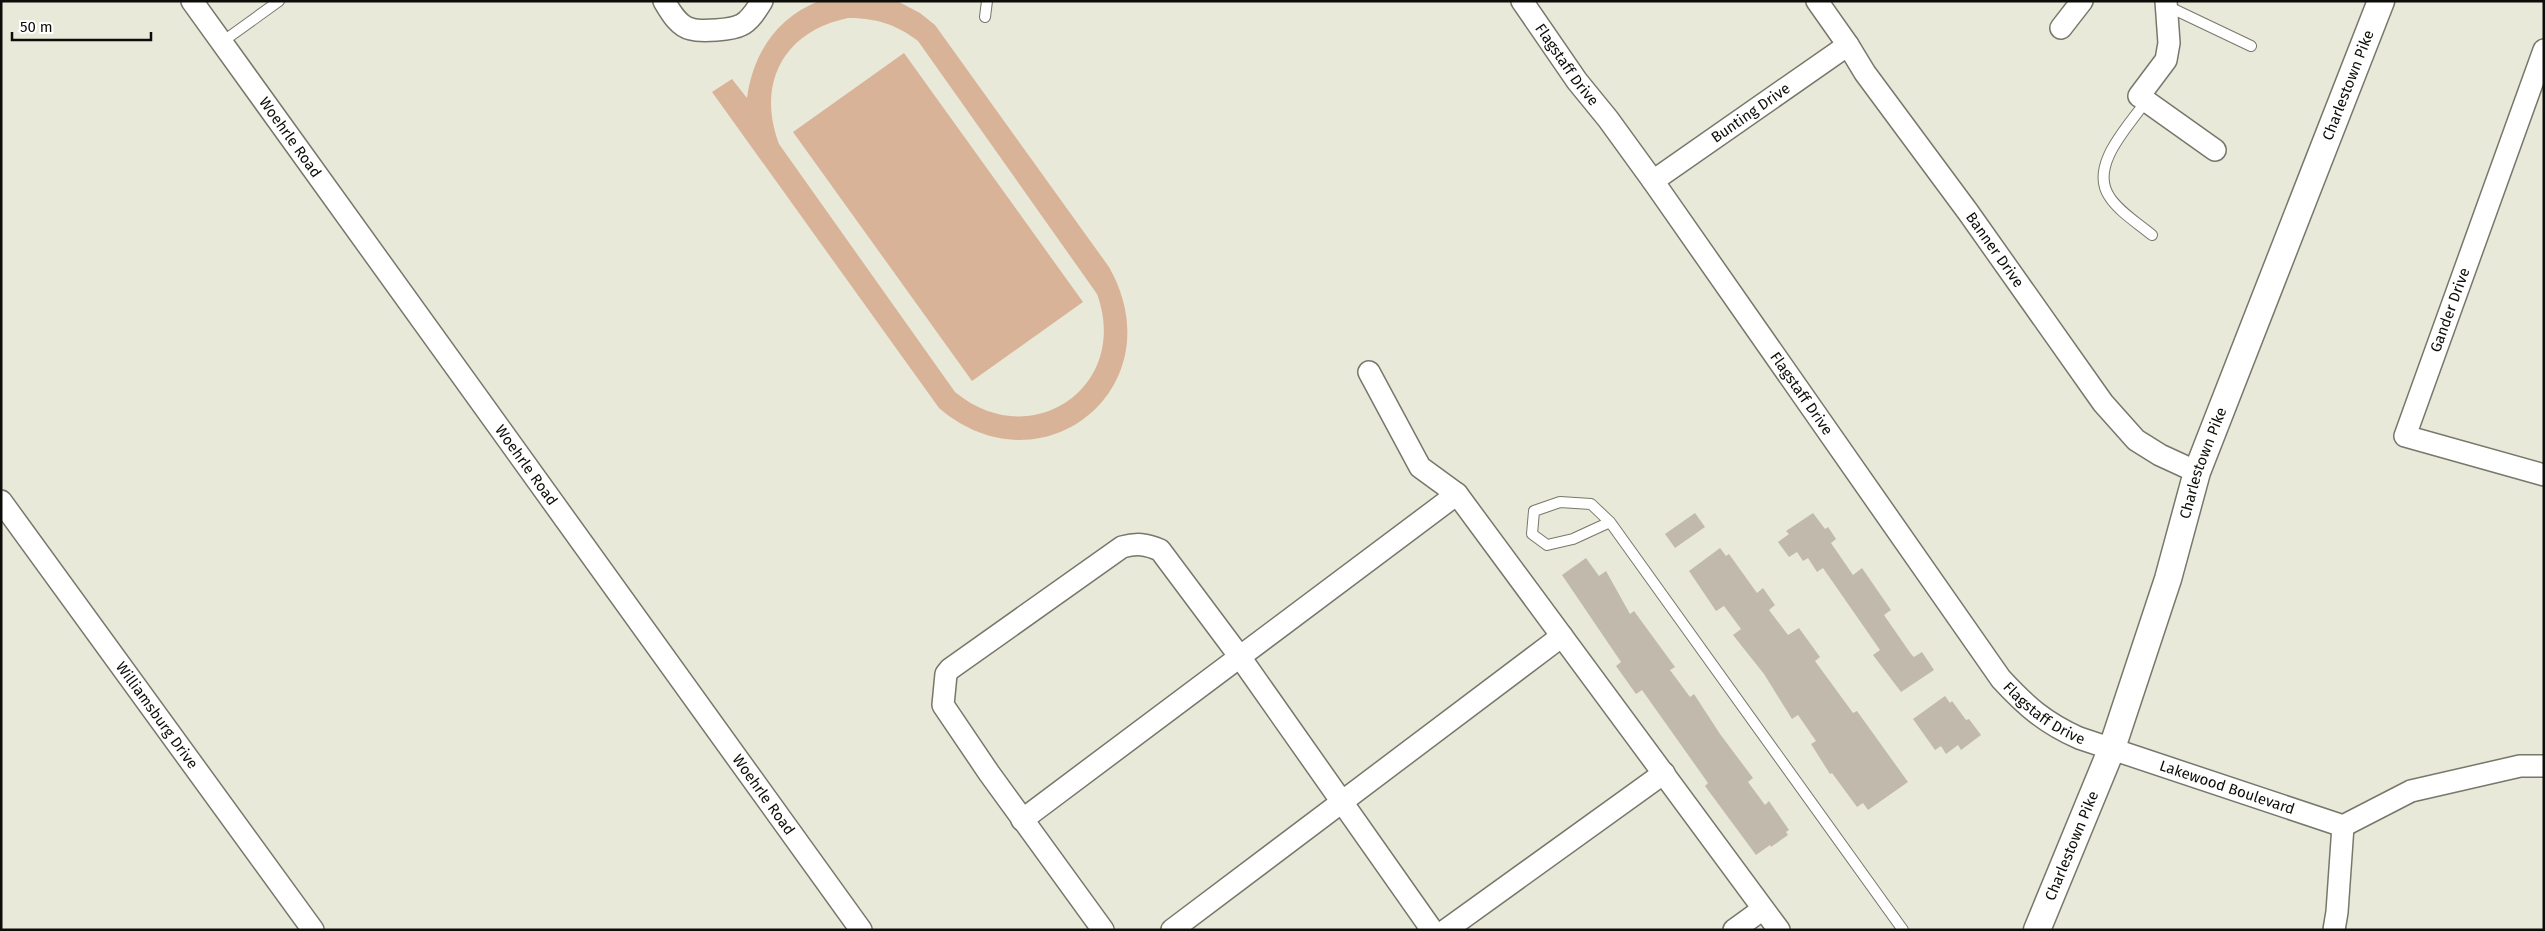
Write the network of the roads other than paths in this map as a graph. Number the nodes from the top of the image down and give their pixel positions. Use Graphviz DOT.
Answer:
graph roads {
  1 [pos="192,1"];
  2 [pos="279,1"];
  3 [pos="664,1"];
  4 [pos="762,1"];
  5 [pos="987,1"];
  6 [pos="1522,1"];
  7 [pos="1817,1"];
  8 [pos="2082,1"];
  9 [pos="2382,1"];
  10 [pos="2166,4"];
  11 [pos="985,16"];
  12 [pos="2061,28"];
  13 [pos="222,42"];
  14 [pos="1848,45"];
  15 [pos="2251,46"];
  16 [pos="2544,50"];
  17 [pos="2146,101"];
  18 [pos="2215,150"];
  19 [pos="1653,181"];
  20 [pos="2152,235"];
  21 [pos="1369,372"];
  22 [pos="2197,472"];
  23 [pos="2544,475"];
  24 [pos="1457,494"];
  25 [pos="1,501"];
  26 [pos="1610,522"];
  27 [pos="1562,636"];
  28 [pos="1240,657"];
  29 [pos="2112,748"];
  30 [pos="2544,766"];
  31 [pos="1664,774"];
  32 [pos="1341,803"];
  33 [pos="1022,820"];
  34 [pos="2343,826"];
  35 [pos="1764,909"];
  36 [pos="313,930"];
  37 [pos="861,930"];
  38 [pos="1102,930"];
  39 [pos="1172,930"];
  40 [pos="1432,930"];
  41 [pos="1446,930"];
  42 [pos="1734,930"];
  43 [pos="1779,930"];
  44 [pos="1903,930"];
  45 [pos="2037,930"];
  46 [pos="2334,930"];
  1 -- 13 [label="street, Woehrle Road"];
  2 -- 13 [label="lane"];
  3 -- 4 [label="street"];
  5 -- 11 [label="lane"];
  6 -- 19 [label="street, Flagstaff Drive"];
  7 -- 14 [label="street, Banner Drive"];
  8 -- 12 [label="street"];
  9 -- 22 [label="street, Charlestown Pike"];
  10 -- 15 [label="lane"];
  10 -- 17 [label="street"];
  13 -- 37 [label="street, Woehrle Road"];
  14 -- 19 [label="street, Bunting Drive"];
  14 -- 22 [label="street, Banner Drive"];
  16 -- 23 [label="street, Gander Drive"];
  17 -- 18 [label="street"];
  17 -- 20 [label="lane"];
  19 -- 29 [label="street, Flagstaff Drive"];
  21 -- 24 [label="street"];
  22 -- 29 [label="street, Charlestown Pike"];
  24 -- 27 [label="street"];
  24 -- 28 [label="street"];
  25 -- 36 [label="street, Williamsburg Drive"];
  26 -- 26 [label="lane"];
  26 -- 44 [label="lane"];
  27 -- 31 [label="street"];
  27 -- 32 [label="street"];
  28 -- 32 [label="street"];
  28 -- 33 [label="street"];
  28 -- 33 [label="street"];
  29 -- 34 [label="street, Lakewood Boulevard"];
  29 -- 45 [label="street, Charlestown Pike"];
  30 -- 34 [label="street"];
  31 -- 35 [label="street"];
  31 -- 41 [label="street"];
  32 -- 39 [label="street"];
  32 -- 40 [label="street"];
  33 -- 38 [label="street"];
  34 -- 46 [label="street"];
  35 -- 42 [label="street"];
  35 -- 43 [label="street"];
}
